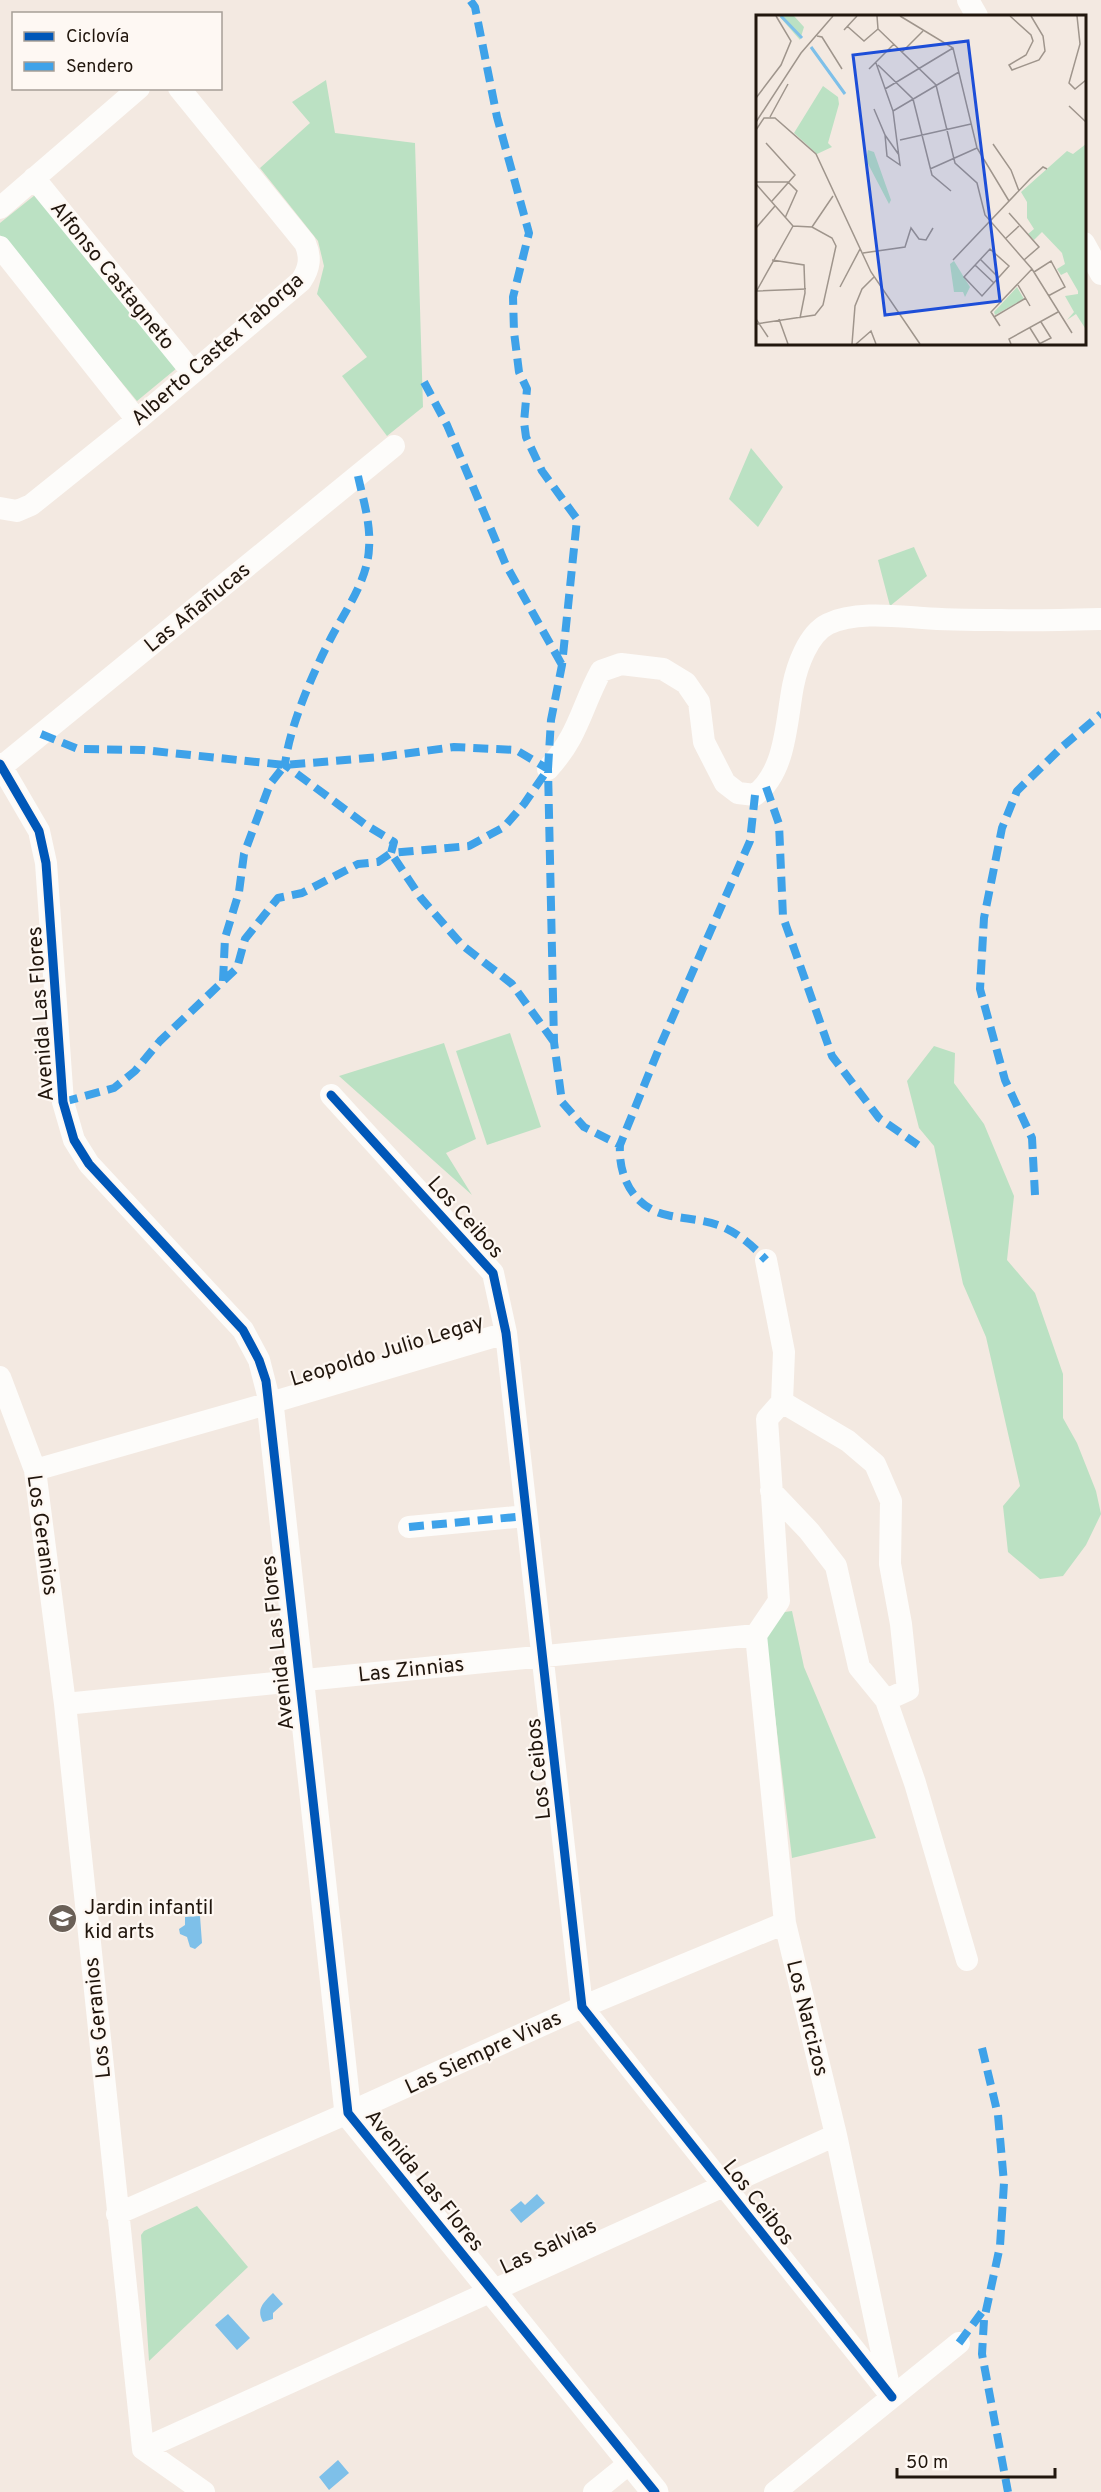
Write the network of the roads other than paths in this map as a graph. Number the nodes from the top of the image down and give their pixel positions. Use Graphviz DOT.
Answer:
graph roads {
  1 [pos="968,0"];
  2 [pos="976,15"];
  3 [pos="137,90"];
  4 [pos="180,90"];
  5 [pos="34,178"];
  6 [pos="0,208"];
  7 [pos="0,247"];
  8 [pos="1086,247"];
  9 [pos="1101,274"];
  10 [pos="192,372"];
  11 [pos="137,420"];
  12 [pos="394,446"];
  13 [pos="0,508"];
  14 [pos="1101,620"];
  15 [pos="0,766"];
  16 [pos="548,769"];
  17 [pos="332,1095"];
  18 [pos="766,1260"];
  19 [pos="506,1333"];
  20 [pos="0,1377"];
  21 [pos="783,1402"];
  22 [pos="270,1404"];
  23 [pos="35,1470"];
  24 [pos="771,1491"];
  25 [pos="526,1516"];
  26 [pos="409,1527"];
  27 [pos="756,1635"];
  28 [pos="544,1656"];
  29 [pos="299,1681"];
  30 [pos="886,1700"];
  31 [pos="65,1704"];
  32 [pos="785,1923"];
  33 [pos="967,1960"];
  34 [pos="582,2007"];
  35 [pos="348,2113"];
  36 [pos="836,2135"];
  37 [pos="723,2186"];
  38 [pos="117,2214"];
  39 [pos="492,2292"];
  40 [pos="959,2343"];
  41 [pos="892,2397"];
  42 [pos="143,2449"];
  43 [pos="631,2462"];
  44 [pos="204,2492"];
  45 [pos="594,2492"];
  46 [pos="655,2492"];
  47 [pos="775,2492"];
  1 -- 2 [label="street"];
  3 -- 5 [label="street"];
  4 -- 10 [label="street, Alberto Castex Taborga"];
  5 -- 6 [label="street"];
  5 -- 10 [label="street, Alfonso Castagneto"];
  7 -- 11 [label="street"];
  8 -- 9 [label="street"];
  10 -- 11 [label="street, Alberto Castex Taborga"];
  11 -- 13 [label="street, Alberto Castex Taborga"];
  12 -- 15 [label="street, Las Añañucas"];
  14 -- 16 [label="street"];
  15 -- 22 [label="street, Avenida Las Flores"];
  17 -- 19 [label="street, Los Ceibos"];
  18 -- 21 [label="street"];
  19 -- 22 [label="street, Leopoldo Julio Legay"];
  19 -- 25 [label="street, Los Ceibos"];
  20 -- 23 [label="street, Los Geranios"];
  21 -- 24 [label="street"];
  21 -- 30 [label="street"];
  22 -- 23 [label="street, Leopoldo Julio Legay"];
  22 -- 29 [label="street, Avenida Las Flores"];
  23 -- 31 [label="street, Los Geranios"];
  24 -- 27 [label="street"];
  24 -- 30 [label="street"];
  25 -- 26 [label="street"];
  25 -- 28 [label="street, Los Ceibos"];
  27 -- 28 [label="street, Las Zinnias"];
  27 -- 32 [label="street, Los Narcizos"];
  28 -- 29 [label="street, Las Zinnias"];
  28 -- 34 [label="street, Los Ceibos"];
  29 -- 31 [label="street, Las Zinnias"];
  29 -- 35 [label="street, Avenida Las Flores"];
  30 -- 33 [label="street"];
  31 -- 38 [label="street, Los Geranios"];
  32 -- 34 [label="street, Las Siempre Vivas"];
  32 -- 36 [label="street, Los Narcizos"];
  34 -- 35 [label="street, Las Siempre Vivas"];
  34 -- 37 [label="street, Los Ceibos"];
  35 -- 38 [label="street, Las Siempre Vivas"];
  35 -- 39 [label="street, Avenida Las Flores"];
  36 -- 37 [label="street, Las Salvias"];
  36 -- 41 [label="street, Los Narcizos"];
  37 -- 39 [label="street, Las Salvias"];
  37 -- 41 [label="street, Los Ceibos"];
  38 -- 42 [label="street, Los Geranios"];
  39 -- 42 [label="street, Las Salvias"];
  39 -- 43 [label="street, Avenida Las Flores"];
  40 -- 41 [label="street"];
  41 -- 47 [label="street"];
  42 -- 44 [label="street"];
  43 -- 45 [label="street"];
  43 -- 46 [label="street, Avenida Las Flores"];
}
